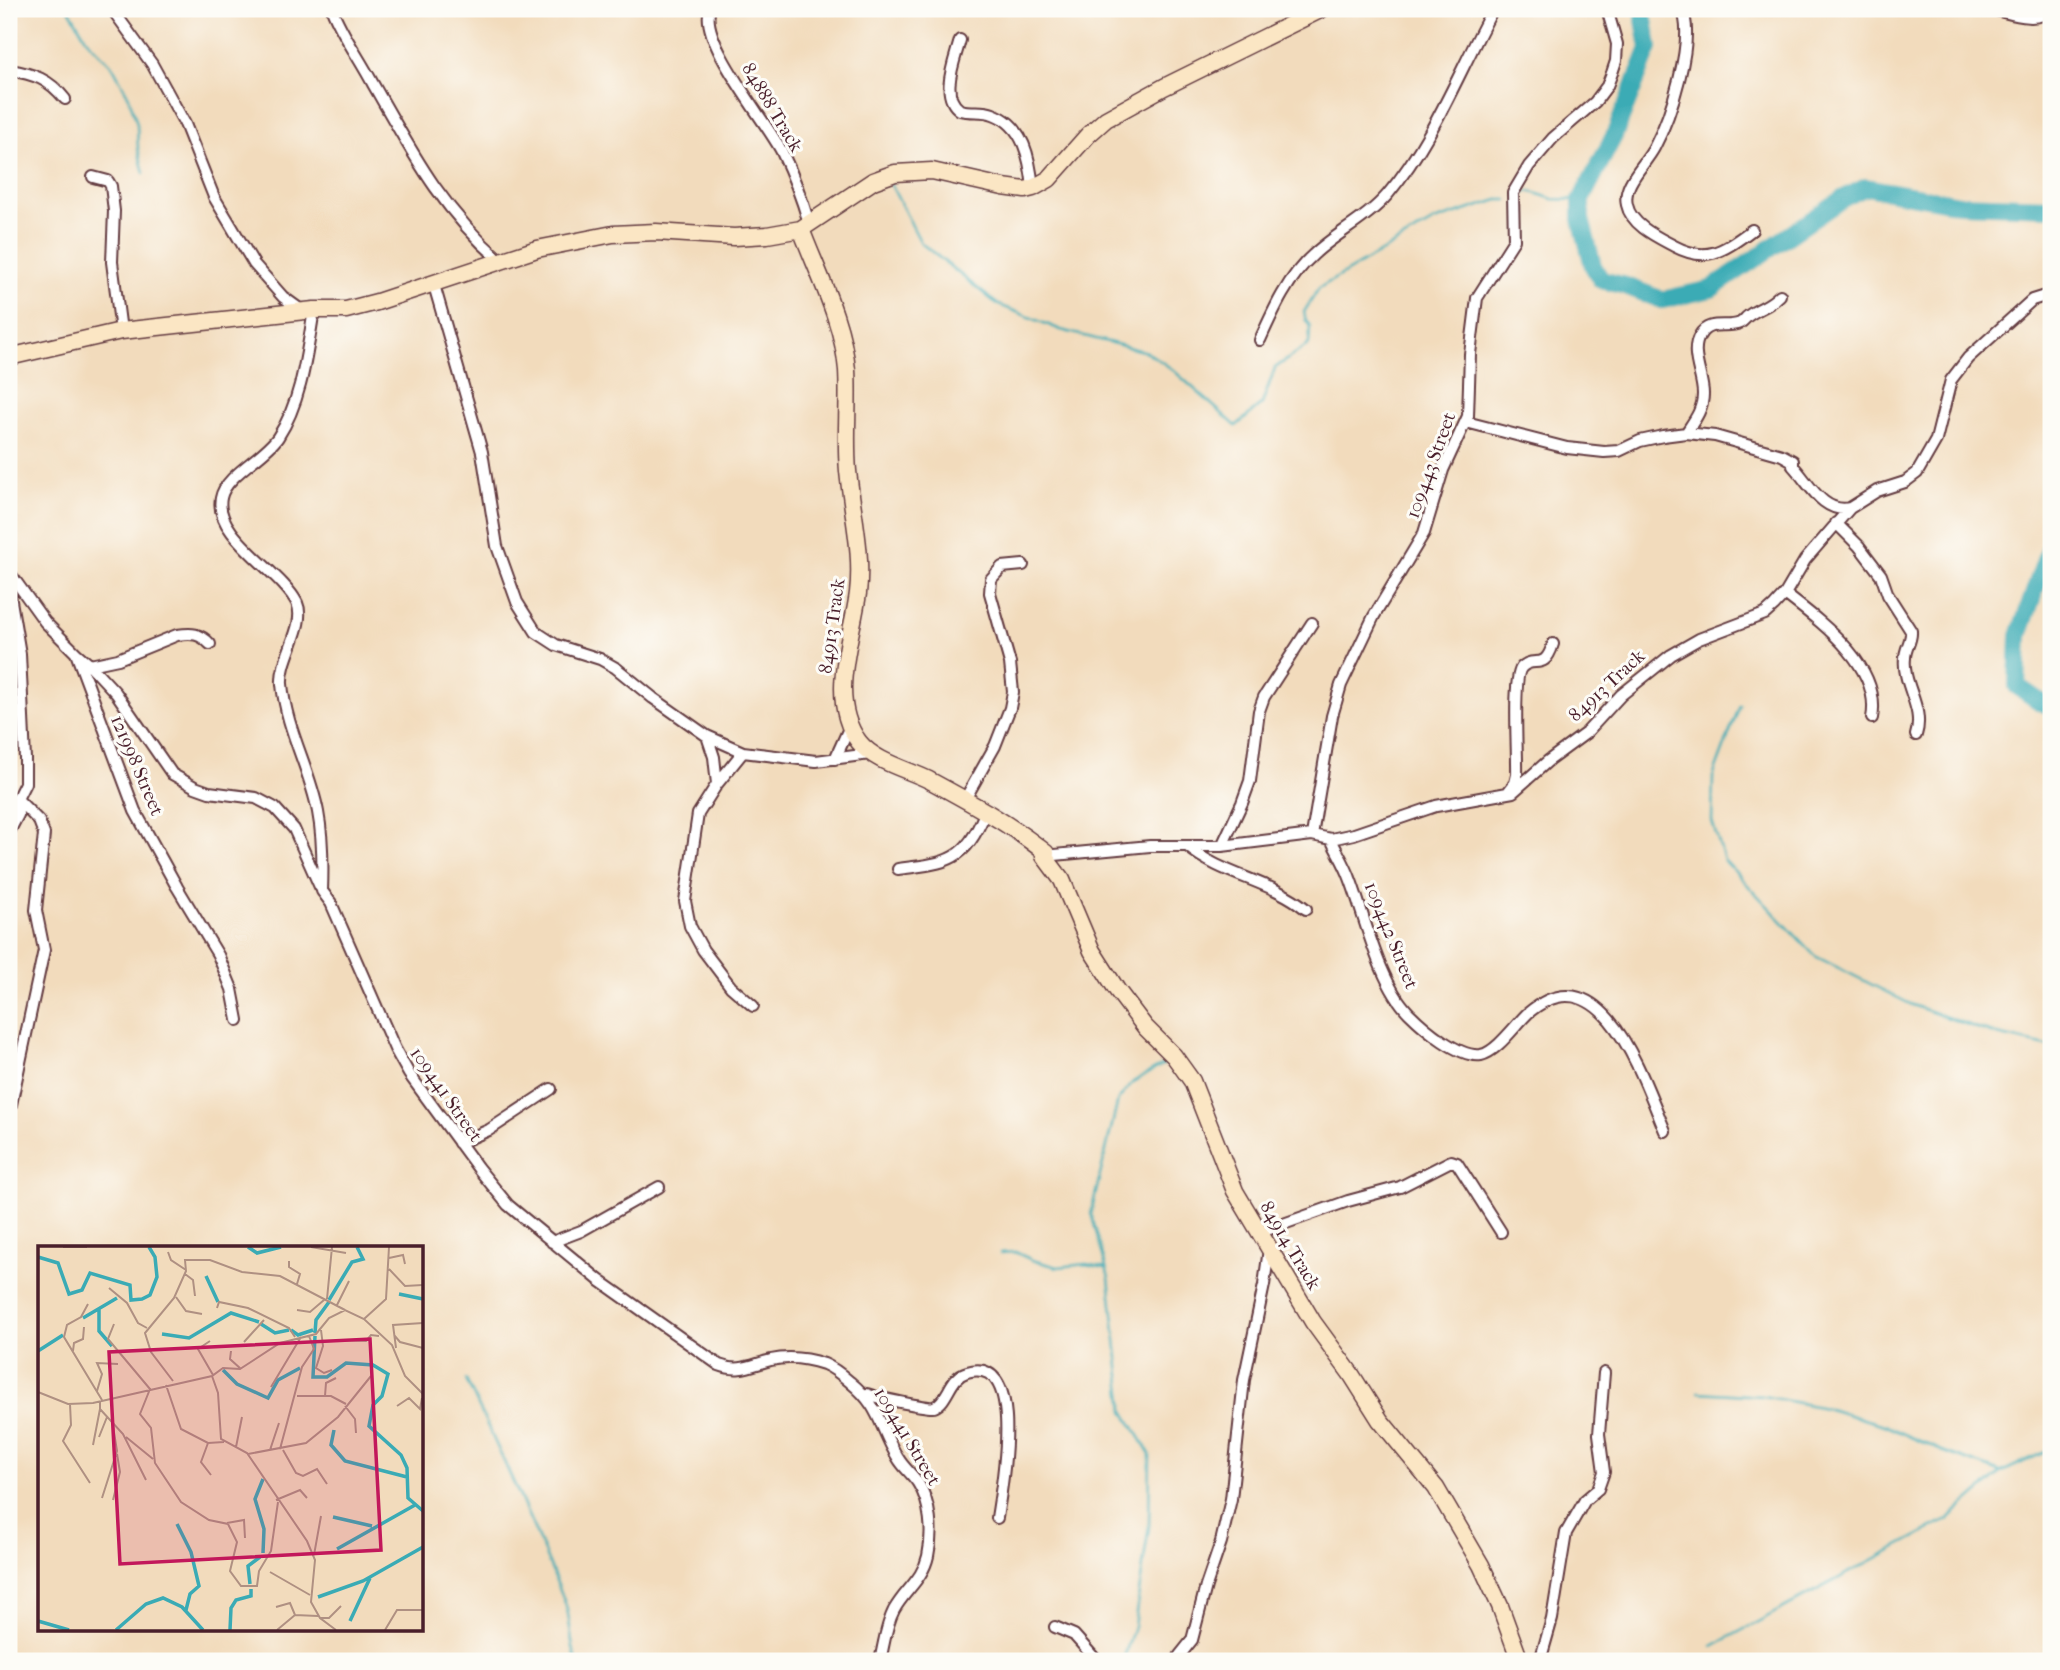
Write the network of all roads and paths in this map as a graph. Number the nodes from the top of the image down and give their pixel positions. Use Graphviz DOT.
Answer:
graph roads {
  1 [pos="112,9"];
  2 [pos="332,9"];
  3 [pos="1322,9"];
  4 [pos="1493,9"];
  5 [pos="1607,9"];
  6 [pos="1682,9"];
  7 [pos="1992,9"];
  8 [pos="707,10"];
  9 [pos="2051,10"];
  10 [pos="960,40"];
  11 [pos="9,70"];
  12 [pos="65,99"];
  13 [pos="93,177"];
  14 [pos="1033,188"];
  15 [pos="805,226"];
  16 [pos="1752,230"];
  17 [pos="501,261"];
  18 [pos="434,285"];
  19 [pos="2051,294"];
  20 [pos="1780,295"];
  21 [pos="314,310"];
  22 [pos="121,331"];
  23 [pos="1260,340"];
  24 [pos="9,357"];
  25 [pos="1466,422"];
  26 [pos="1686,433"];
  27 [pos="1850,508"];
  28 [pos="1836,523"];
  29 [pos="1023,565"];
  30 [pos="9,572"];
  31 [pos="9,589"];
  32 [pos="1785,594"];
  33 [pos="1312,624"];
  34 [pos="210,644"];
  35 [pos="1553,644"];
  36 [pos="76,653"];
  37 [pos="90,664"];
  38 [pos="1872,718"];
  39 [pos="850,726"];
  40 [pos="707,736"];
  41 [pos="1916,736"];
  42 [pos="743,752"];
  43 [pos="870,754"];
  44 [pos="835,759"];
  45 [pos="717,784"];
  46 [pos="1495,797"];
  47 [pos="17,799"];
  48 [pos="964,801"];
  49 [pos="985,813"];
  50 [pos="9,832"];
  51 [pos="1312,835"];
  52 [pos="1331,839"];
  53 [pos="1186,846"];
  54 [pos="1223,846"];
  55 [pos="1041,852"];
  56 [pos="898,869"];
  57 [pos="321,891"];
  58 [pos="1306,909"];
  59 [pos="753,1006"];
  60 [pos="238,1020"];
  61 [pos="551,1089"];
  62 [pos="9,1114"];
  63 [pos="1665,1131"];
  64 [pos="459,1143"];
  65 [pos="659,1186"];
  66 [pos="1501,1232"];
  67 [pos="1258,1233"];
  68 [pos="552,1242"];
  69 [pos="1269,1250"];
  70 [pos="1604,1373"];
  71 [pos="864,1393"];
  72 [pos="997,1518"];
  73 [pos="1055,1627"];
  74 [pos="1178,1659"];
  75 [pos="880,1661"];
  76 [pos="1097,1661"];
  77 [pos="1520,1661"];
  78 [pos="1540,1661"];
  1 -- 21 [label="street"];
  2 -- 17 [label="street"];
  3 -- 14 [label="street"];
  4 -- 23 [label="street"];
  5 -- 25 [label="street, 109443 Street"];
  6 -- 16 [label="street"];
  7 -- 9 [label="street"];
  8 -- 15 [label="street, 84888 Track"];
  10 -- 14 [label="street"];
  11 -- 12 [label="street"];
  13 -- 22 [label="street"];
  14 -- 15 [label="street"];
  15 -- 17 [label="street"];
  15 -- 39 [label="street, 84913 Track"];
  17 -- 18 [label="street"];
  18 -- 21 [label="street"];
  18 -- 40 [label="street"];
  19 -- 27 [label="street, 84913 Track"];
  20 -- 26 [label="street"];
  21 -- 22 [label="street"];
  21 -- 57 [label="street"];
  22 -- 24 [label="street"];
  25 -- 26 [label="street"];
  25 -- 51 [label="street, 109443 Street"];
  26 -- 27 [label="street"];
  27 -- 28 [label="street, 84913 Track"];
  28 -- 32 [label="street, 84913 Track"];
  28 -- 41 [label="street"];
  29 -- 48 [label="street"];
  30 -- 36 [label="street, 121998 Street"];
  31 -- 47 [label="street"];
  32 -- 38 [label="street"];
  32 -- 46 [label="street, 84913 Track"];
  33 -- 54 [label="street"];
  34 -- 37 [label="street"];
  35 -- 46 [label="street"];
  36 -- 37 [label="street, 109441 Street"];
  36 -- 60 [label="street, 121998 Street"];
  37 -- 57 [label="street, 109441 Street"];
  39 -- 43 [label="street, 84913 Track"];
  39 -- 44 [label="street"];
  40 -- 42 [label="street"];
  40 -- 45 [label="street"];
  42 -- 44 [label="street"];
  42 -- 45 [label="street"];
  43 -- 44 [label="street"];
  43 -- 48 [label="street, 84913 Track"];
  45 -- 59 [label="street"];
  46 -- 52 [label="street, 84913 Track"];
  47 -- 50 [label="street"];
  47 -- 62 [label="street"];
  48 -- 49 [label="street, 84913 Track"];
  49 -- 55 [label="street, 84913 Track"];
  49 -- 56 [label="street"];
  51 -- 52 [label="street, 84913 Track"];
  51 -- 54 [label="street, 84913 Track"];
  52 -- 63 [label="street, 109442 Street"];
  53 -- 54 [label="street, 84913 Track"];
  53 -- 55 [label="street, 84913 Track"];
  53 -- 58 [label="street"];
  55 -- 67 [label="street, 84914 Track"];
  57 -- 64 [label="street, 109441 Street"];
  61 -- 64 [label="street"];
  64 -- 68 [label="street, 109441 Street"];
  65 -- 68 [label="street"];
  66 -- 67 [label="street"];
  67 -- 69 [label="street, 84914 Track"];
  68 -- 71 [label="street, 109441 Street"];
  69 -- 74 [label="street"];
  69 -- 77 [label="street, 84914 Track"];
  70 -- 78 [label="street"];
  71 -- 72 [label="street"];
  71 -- 75 [label="street, 109441 Street"];
  73 -- 76 [label="street"];
}
